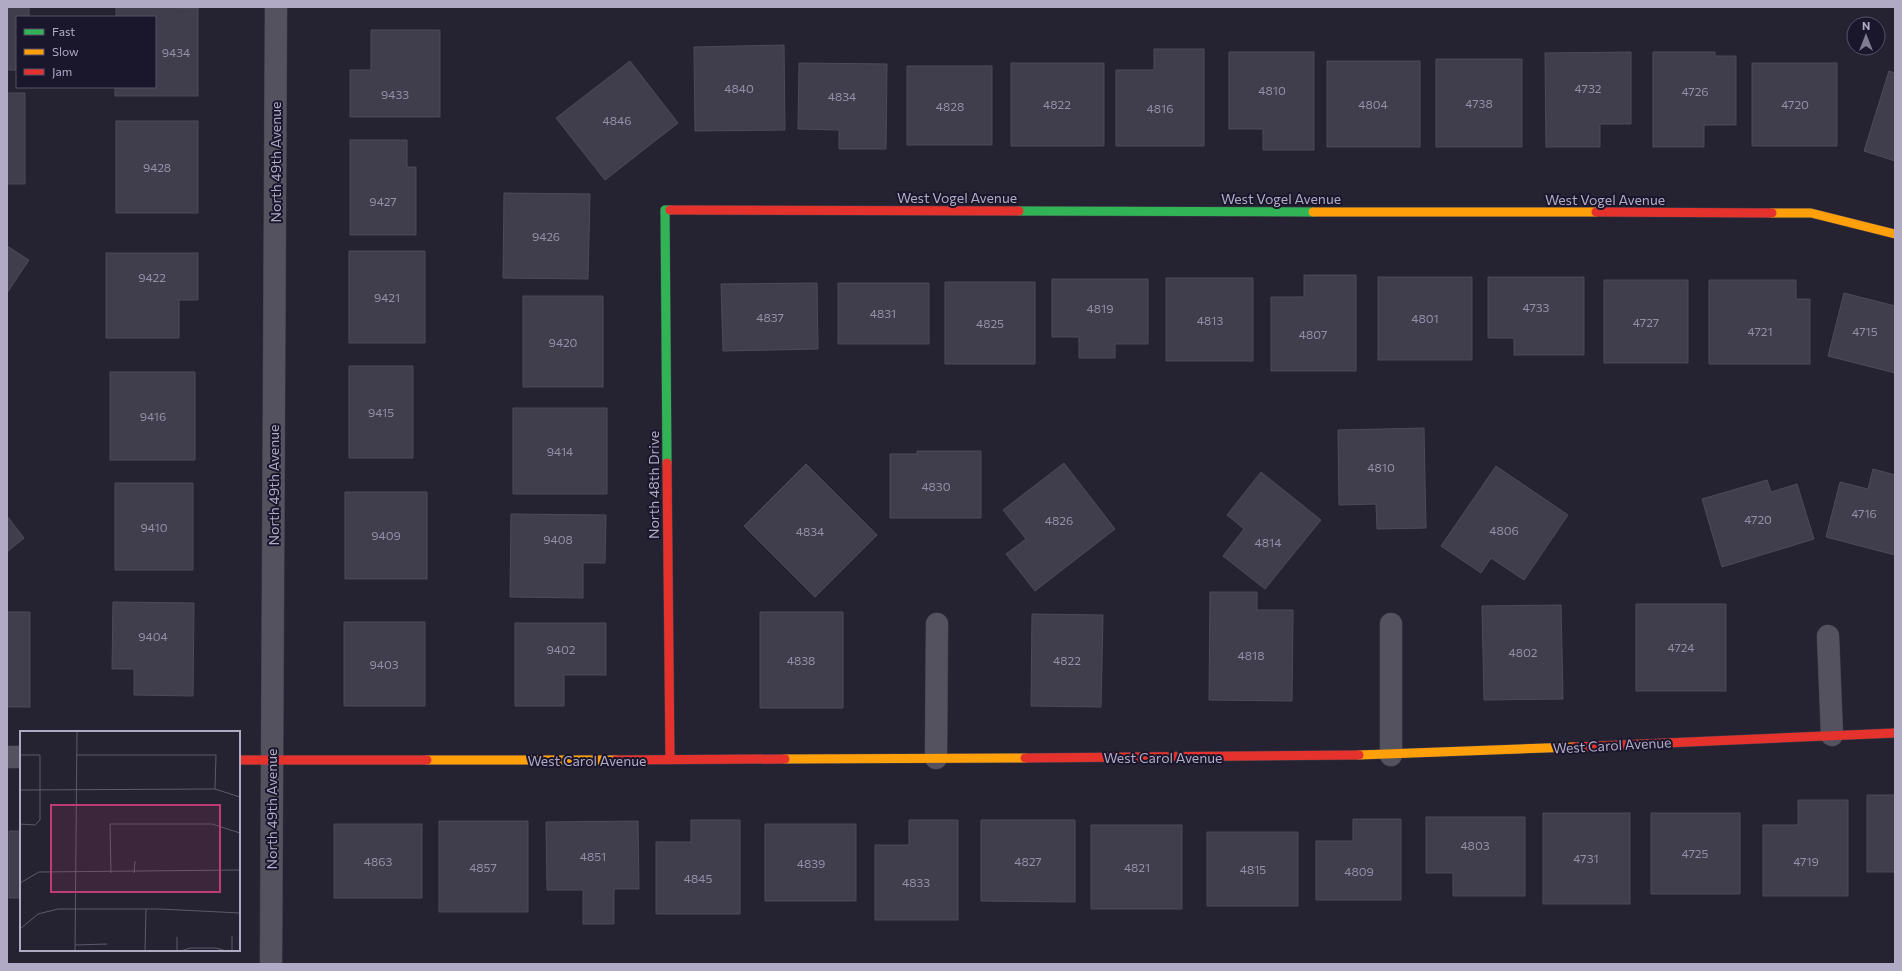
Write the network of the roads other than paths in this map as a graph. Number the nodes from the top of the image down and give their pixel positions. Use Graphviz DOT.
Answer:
graph roads {
  1 [pos="276,7"];
  2 [pos="665,210"];
  3 [pos="1895,234"];
  4 [pos="937,624"];
  5 [pos="1391,624"];
  6 [pos="1828,636"];
  7 [pos="1895,733"];
  8 [pos="1832,735"];
  9 [pos="1391,755"];
  10 [pos="7,757"];
  11 [pos="20,757"];
  12 [pos="936,758"];
  13 [pos="240,760"];
  14 [pos="271,760"];
  15 [pos="670,760"];
  16 [pos="271,964"];
  1 -- 14 [label="street, North 49th Avenue"];
  2 -- 3 [label="street, West Vogel Avenue"];
  2 -- 15 [label="street, North 48th Drive"];
  4 -- 12 [label="street"];
  5 -- 9 [label="street"];
  6 -- 8 [label="street"];
  7 -- 8 [label="street, West Carol Avenue"];
  8 -- 9 [label="street, West Carol Avenue"];
  9 -- 12 [label="street, West Carol Avenue"];
  10 -- 11 [label="street"];
  12 -- 15 [label="street, West Carol Avenue"];
  13 -- 14 [label="street, West Carol Avenue"];
  14 -- 15 [label="street, West Carol Avenue"];
  14 -- 16 [label="street, North 49th Avenue"];
}
